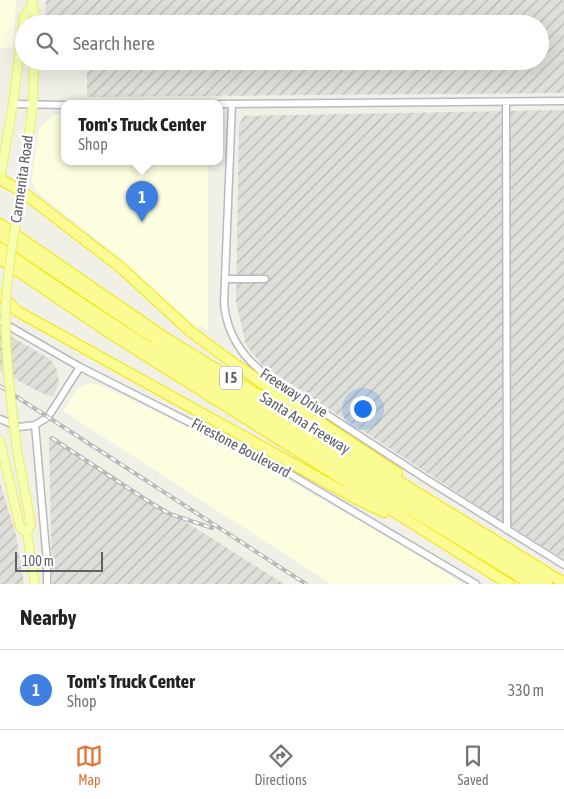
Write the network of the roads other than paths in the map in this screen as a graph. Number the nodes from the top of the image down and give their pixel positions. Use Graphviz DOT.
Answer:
graph roads {
  1 [pos="32,3"];
  2 [pos="25,15"];
  3 [pos="36,15"];
  4 [pos="17,70"];
  5 [pos="34,70"];
  6 [pos="564,101"];
  7 [pos="506,102"];
  8 [pos="13,104"];
  9 [pos="33,104"];
  10 [pos="223,104"];
  11 [pos="232,104"];
  12 [pos="61,105"];
  13 [pos="0,179"];
  14 [pos="21,191"];
  15 [pos="0,224"];
  16 [pos="0,234"];
  17 [pos="0,248"];
  18 [pos="0,259"];
  19 [pos="225,279"];
  20 [pos="265,279"];
  21 [pos="3,298"];
  22 [pos="0,321"];
  23 [pos="80,367"];
  24 [pos="0,419"];
  25 [pos="35,425"];
  26 [pos="0,442"];
  27 [pos="467,523"];
  28 [pos="507,530"];
  29 [pos="27,533"];
  30 [pos="432,535"];
  31 [pos="564,564"];
  32 [pos="564,583"];
  33 [pos="35,584"];
  34 [pos="47,584"];
  35 [pos="476,584"];
  36 [pos="509,584"];
  37 [pos="531,584"];
  38 [pos="547,584"];
  1 -- 2 [label="main road, Carmenita Road"];
  1 -- 3 [label="main road, Carmenita Road"];
  4 -- 8 [label="main road, Carmenita Road"];
  5 -- 9 [label="main road, Carmenita Road"];
  6 -- 7 [label="street"];
  7 -- 11 [label="street"];
  7 -- 28 [label="street"];
  8 -- 9 [label="street"];
  8 -- 13 [label="main road, Carmenita Road"];
  9 -- 12 [label="street"];
  9 -- 14 [label="main road, Carmenita Road"];
  10 -- 11 [label="street"];
  11 -- 19 [label="street, Freeway Drive"];
  13 -- 14 [label="highway"];
  14 -- 21 [label="main road, Carmenita Road, bridge"];
  14 -- 27 [label="highway"];
  15 -- 27 [label="highway, Santa Ana Freeway / I 5"];
  16 -- 38 [label="highway"];
  17 -- 37 [label="highway"];
  18 -- 30 [label="highway, Santa Ana Freeway / I 5"];
  19 -- 20 [label="street"];
  19 -- 28 [label="street, Freeway Drive"];
  21 -- 29 [label="main road, Carmenita Road, bridge"];
  21 -- 30 [label="highway"];
  22 -- 23 [label="street, Firestone Boulevard"];
  23 -- 25 [label="street"];
  23 -- 35 [label="street, Firestone Boulevard"];
  24 -- 25 [label="street"];
  25 -- 34 [label="street"];
  26 -- 29 [label="main road, Carmenita Road"];
  27 -- 32 [label="highway, Santa Ana Freeway / I 5"];
  28 -- 31 [label="street, Freeway Drive"];
  29 -- 33 [label="main road, Carmenita Road"];
  30 -- 36 [label="highway, Santa Ana Freeway / I 5"];
}
